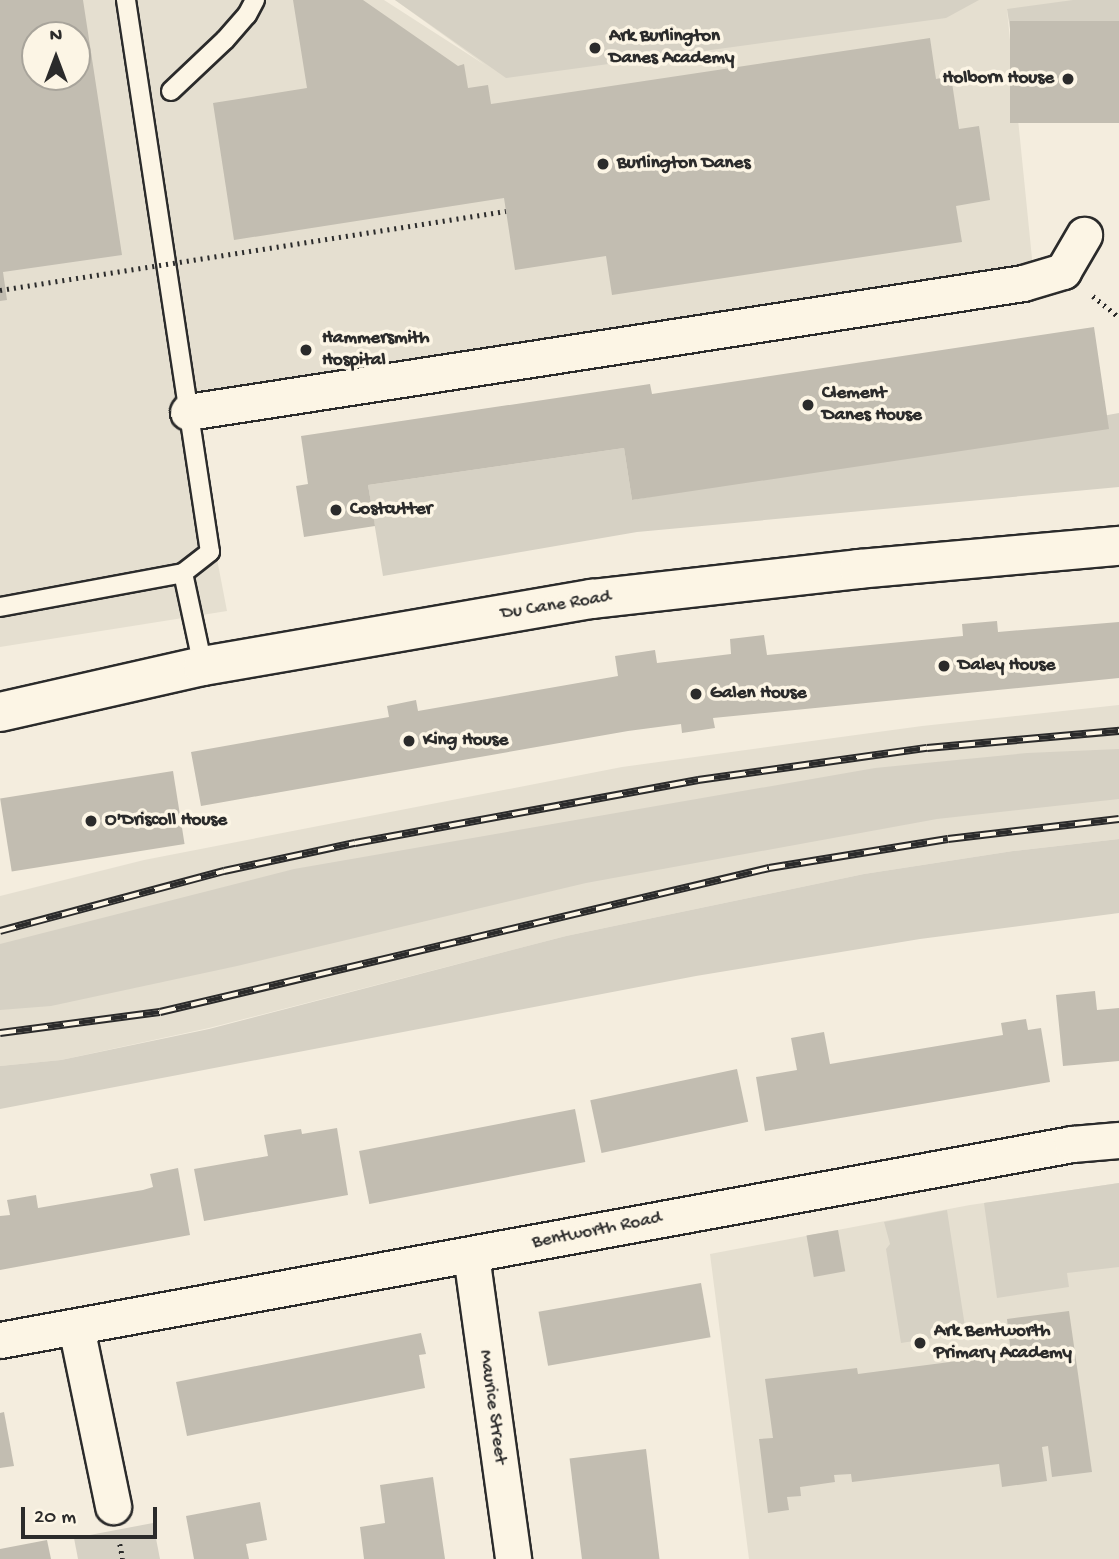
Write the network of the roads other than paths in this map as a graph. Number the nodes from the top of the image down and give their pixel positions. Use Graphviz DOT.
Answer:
graph roads {
  1 [pos="126,0"];
  2 [pos="255,0"];
  3 [pos="171,92"];
  4 [pos="1084,235"];
  5 [pos="188,412"];
  6 [pos="1119,546"];
  7 [pos="183,573"];
  8 [pos="0,607"];
  9 [pos="203,666"];
  10 [pos="0,712"];
  11 [pos="1119,1140"];
  12 [pos="471,1255"];
  13 [pos="76,1327"];
  14 [pos="0,1340"];
  15 [pos="113,1506"];
  16 [pos="513,1559"];
  1 -- 5 [label="lane"];
  2 -- 3 [label="lane"];
  4 -- 5 [label="street"];
  5 -- 7 [label="lane"];
  6 -- 9 [label="street, Du Cane Road"];
  7 -- 8 [label="lane"];
  7 -- 9 [label="lane"];
  9 -- 10 [label="street, Du Cane Road"];
  11 -- 12 [label="street, Bentworth Road"];
  12 -- 13 [label="street, Bentworth Road"];
  12 -- 16 [label="street, Maurice Street"];
  13 -- 14 [label="street, Bentworth Road"];
  13 -- 15 [label="street"];
}
